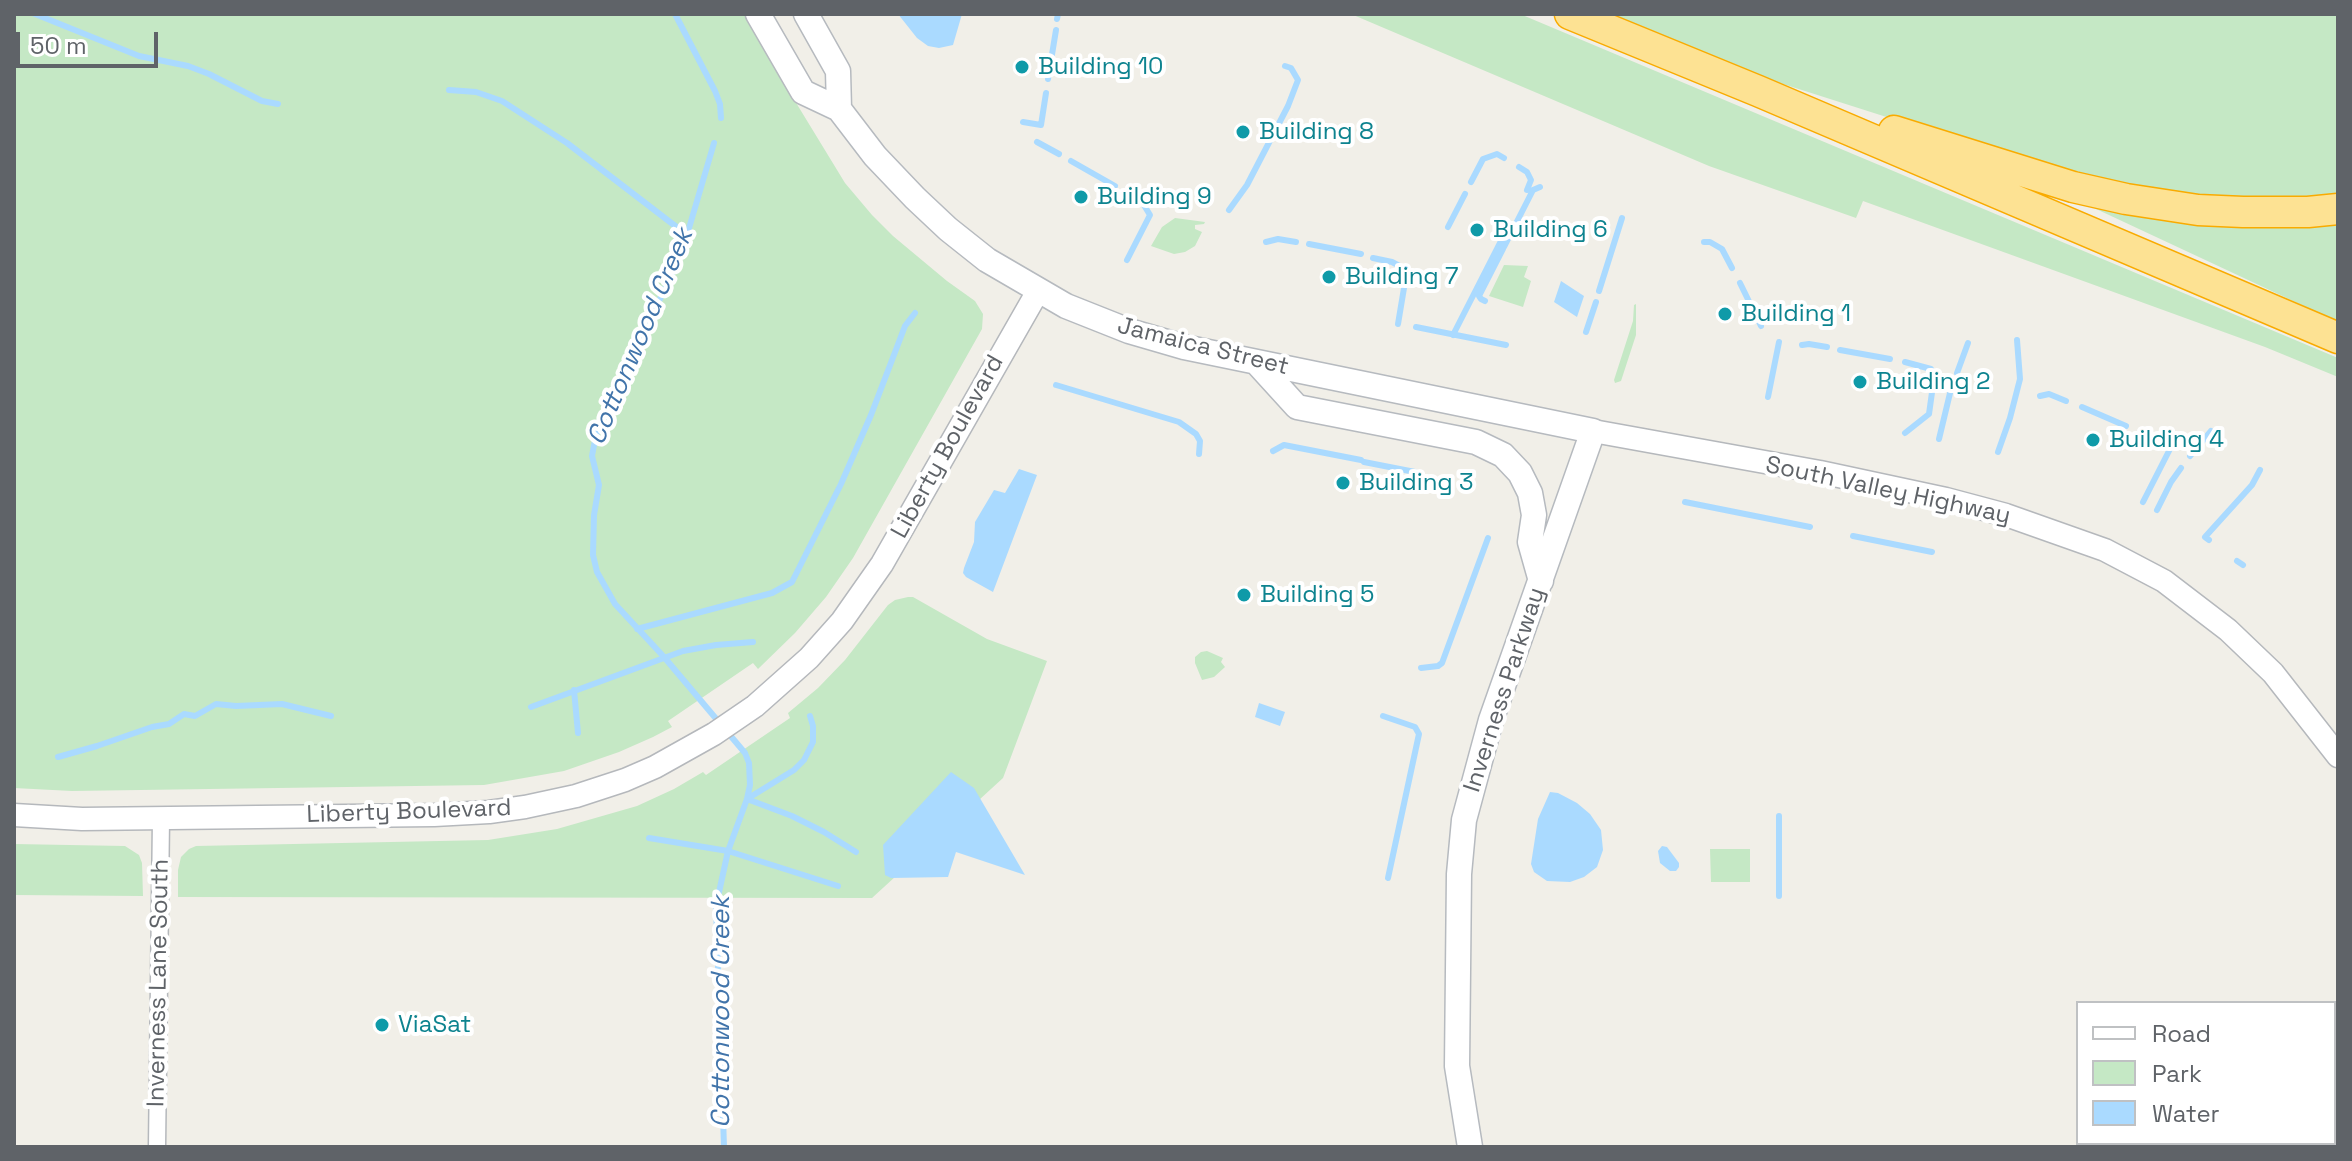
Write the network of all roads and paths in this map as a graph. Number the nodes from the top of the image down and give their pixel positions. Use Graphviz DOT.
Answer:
graph roads {
  1 [pos="758,14"];
  2 [pos="806,14"];
  3 [pos="1570,14"];
  4 [pos="1758,91"];
  5 [pos="839,109"];
  6 [pos="2338,209"];
  7 [pos="1038,291"];
  8 [pos="2338,338"];
  9 [pos="1256,362"];
  10 [pos="1593,431"];
  11 [pos="1541,581"];
  12 [pos="2338,756"];
  13 [pos="14,815"];
  14 [pos="161,818"];
  15 [pos="157,1147"];
  16 [pos="1470,1147"];
  1 -- 5 [label="main road, Jamaica Street"];
  2 -- 5 [label="main road"];
  3 -- 4 [label="highway"];
  4 -- 6 [label="highway"];
  4 -- 8 [label="highway"];
  5 -- 7 [label="main road, Jamaica Street"];
  7 -- 9 [label="main road, Jamaica Street"];
  7 -- 14 [label="street, Liberty Boulevard"];
  9 -- 10 [label="main road, Jamaica Street"];
  9 -- 11 [label="main road"];
  10 -- 11 [label="main road, Inverness Parkway"];
  10 -- 12 [label="street, South Valley Highway"];
  11 -- 16 [label="main road, Inverness Parkway"];
  13 -- 14 [label="street, Liberty Boulevard"];
  14 -- 15 [label="street, Inverness Lane South"];
}
